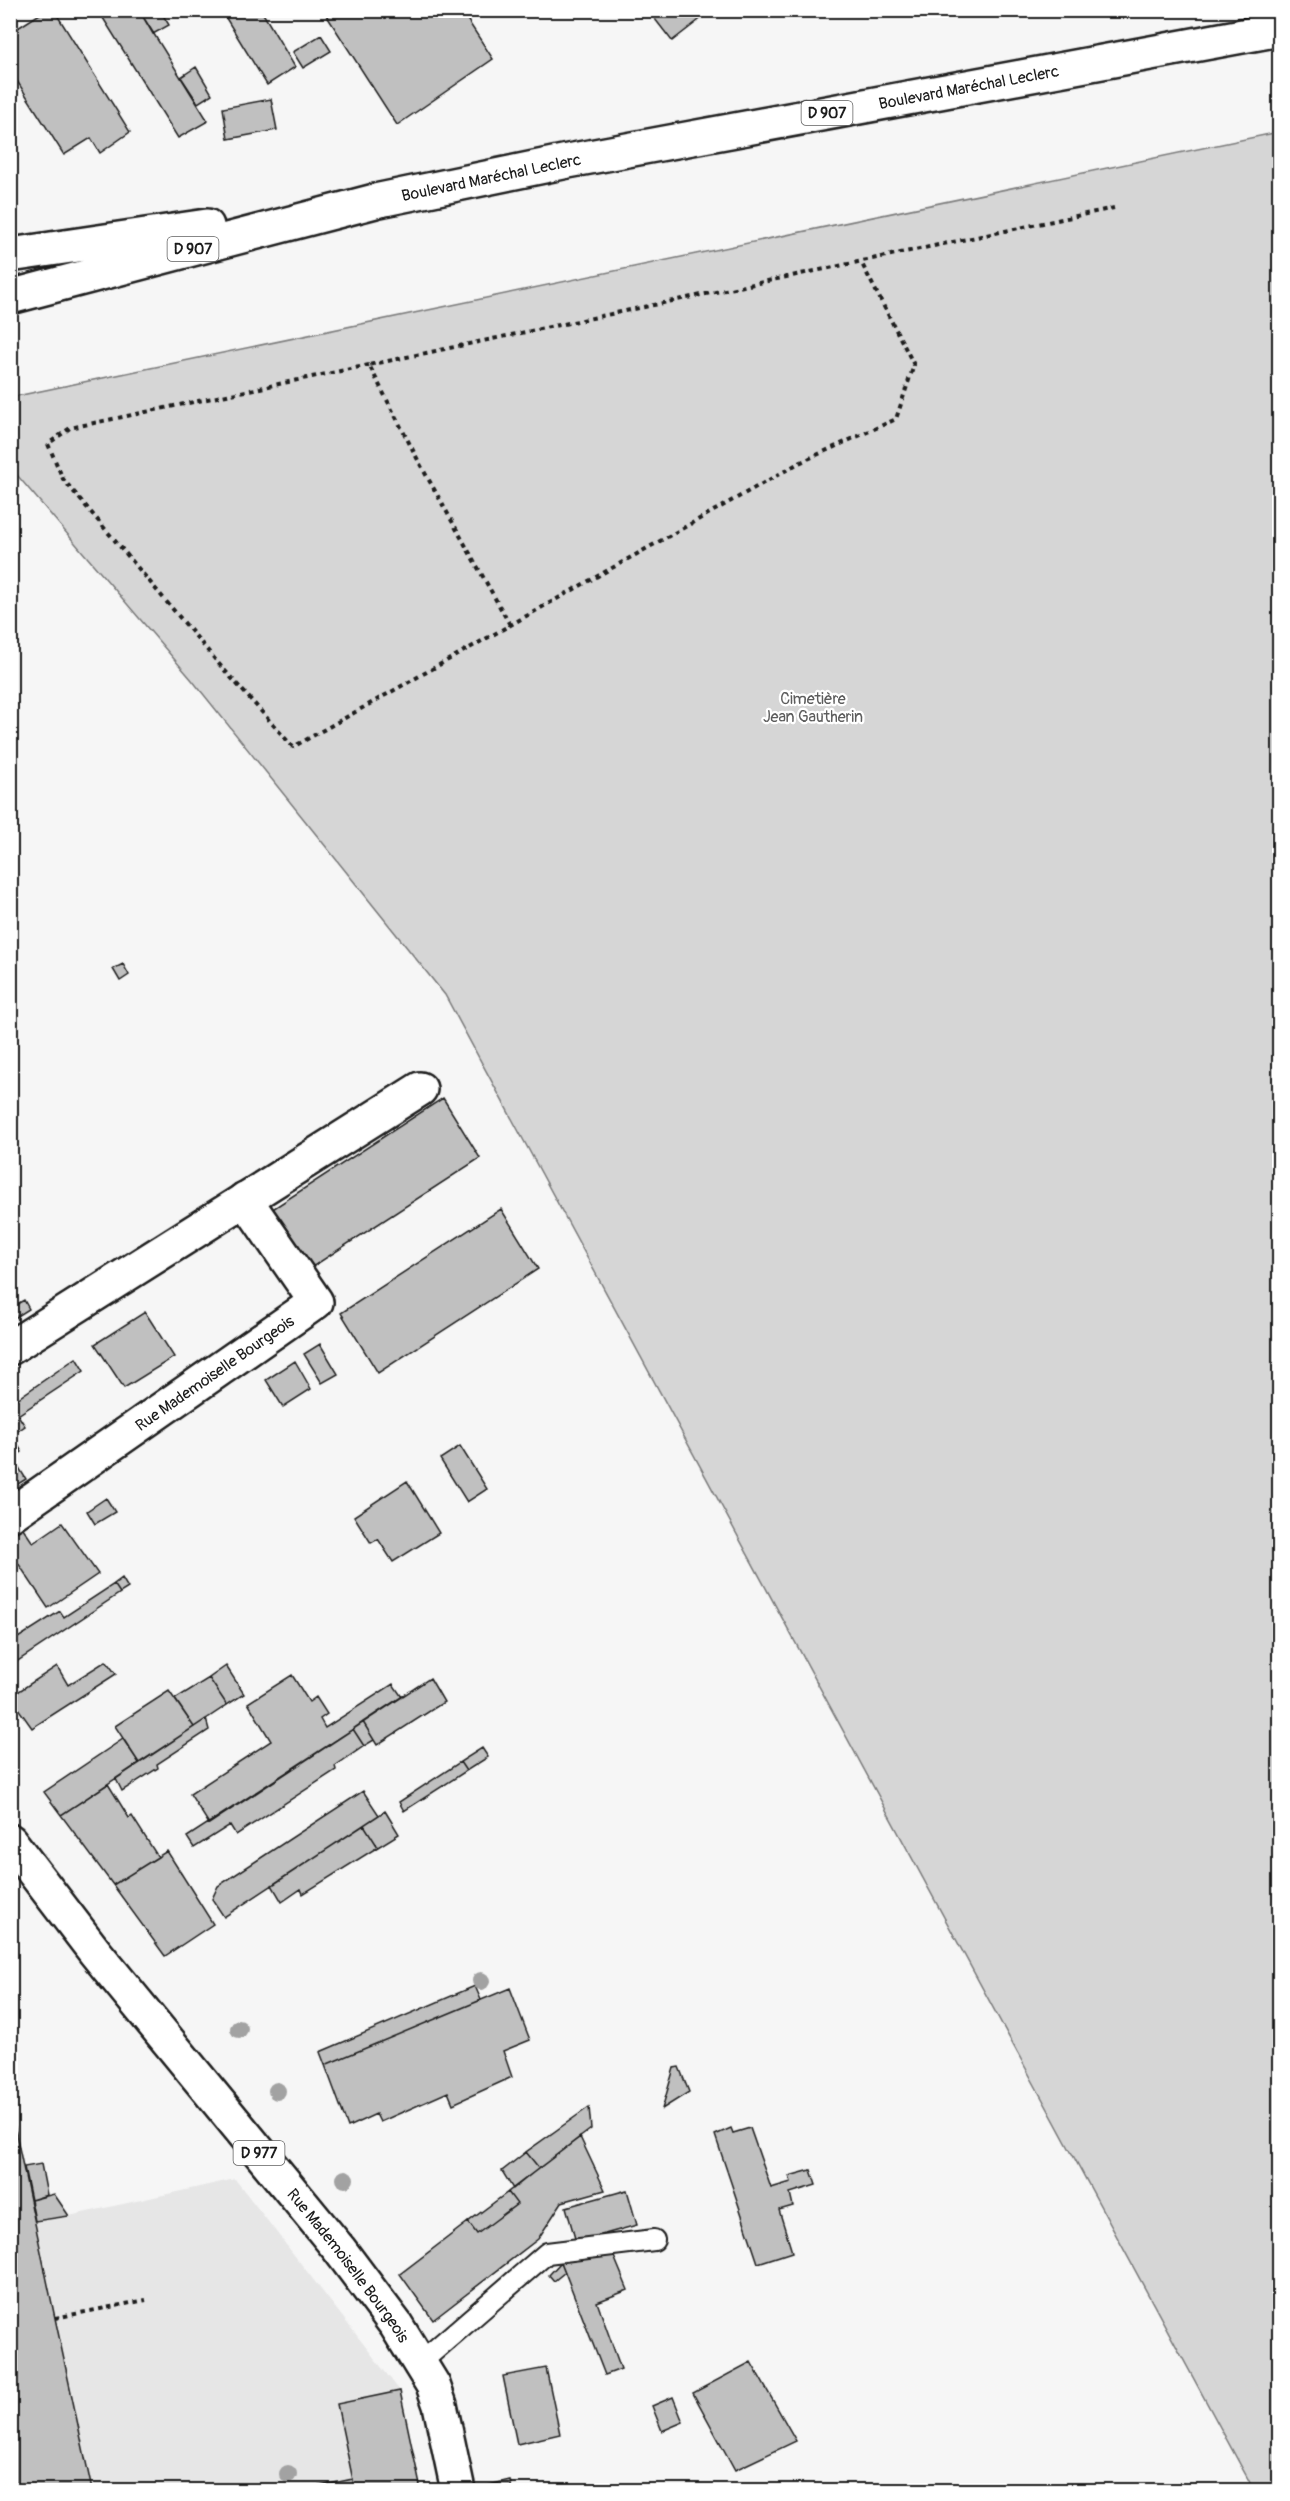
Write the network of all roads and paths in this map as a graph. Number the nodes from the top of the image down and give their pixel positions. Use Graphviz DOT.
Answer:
graph roads {
  1 [pos="1280,28"];
  2 [pos="375,201"];
  3 [pos="1114,208"];
  4 [pos="10,255"];
  5 [pos="861,262"];
  6 [pos="10,297"];
  7 [pos="369,365"];
  8 [pos="510,625"];
  9 [pos="420,1089"];
  10 [pos="245,1199"];
  11 [pos="10,1348"];
  12 [pos="10,1515"];
  13 [pos="10,1841"];
  14 [pos="654,2240"];
  15 [pos="146,2300"];
  16 [pos="55,2318"];
  17 [pos="421,2362"];
  18 [pos="458,2490"];
  1 -- 2 [label="main road, Boulevard Maréchal Leclerc / D 907"];
  2 -- 4 [label="main road, Boulevard Maréchal Leclerc / D 907"];
  2 -- 6 [label="main road, Boulevard Maréchal Leclerc / D 907"];
  3 -- 5 [label="path"];
  5 -- 7 [label="path"];
  5 -- 8 [label="path"];
  7 -- 8 [label="path"];
  7 -- 8 [label="path"];
  9 -- 10 [label="main road"];
  10 -- 11 [label="main road"];
  10 -- 12 [label="main road, Rue Mademoiselle Bourgeois"];
  13 -- 17 [label="main road, Rue Mademoiselle Bourgeois / D 977"];
  14 -- 17 [label="lane"];
  15 -- 16 [label="path"];
  17 -- 18 [label="main road, Rue Mademoiselle Bourgeois / D 977"];
}
